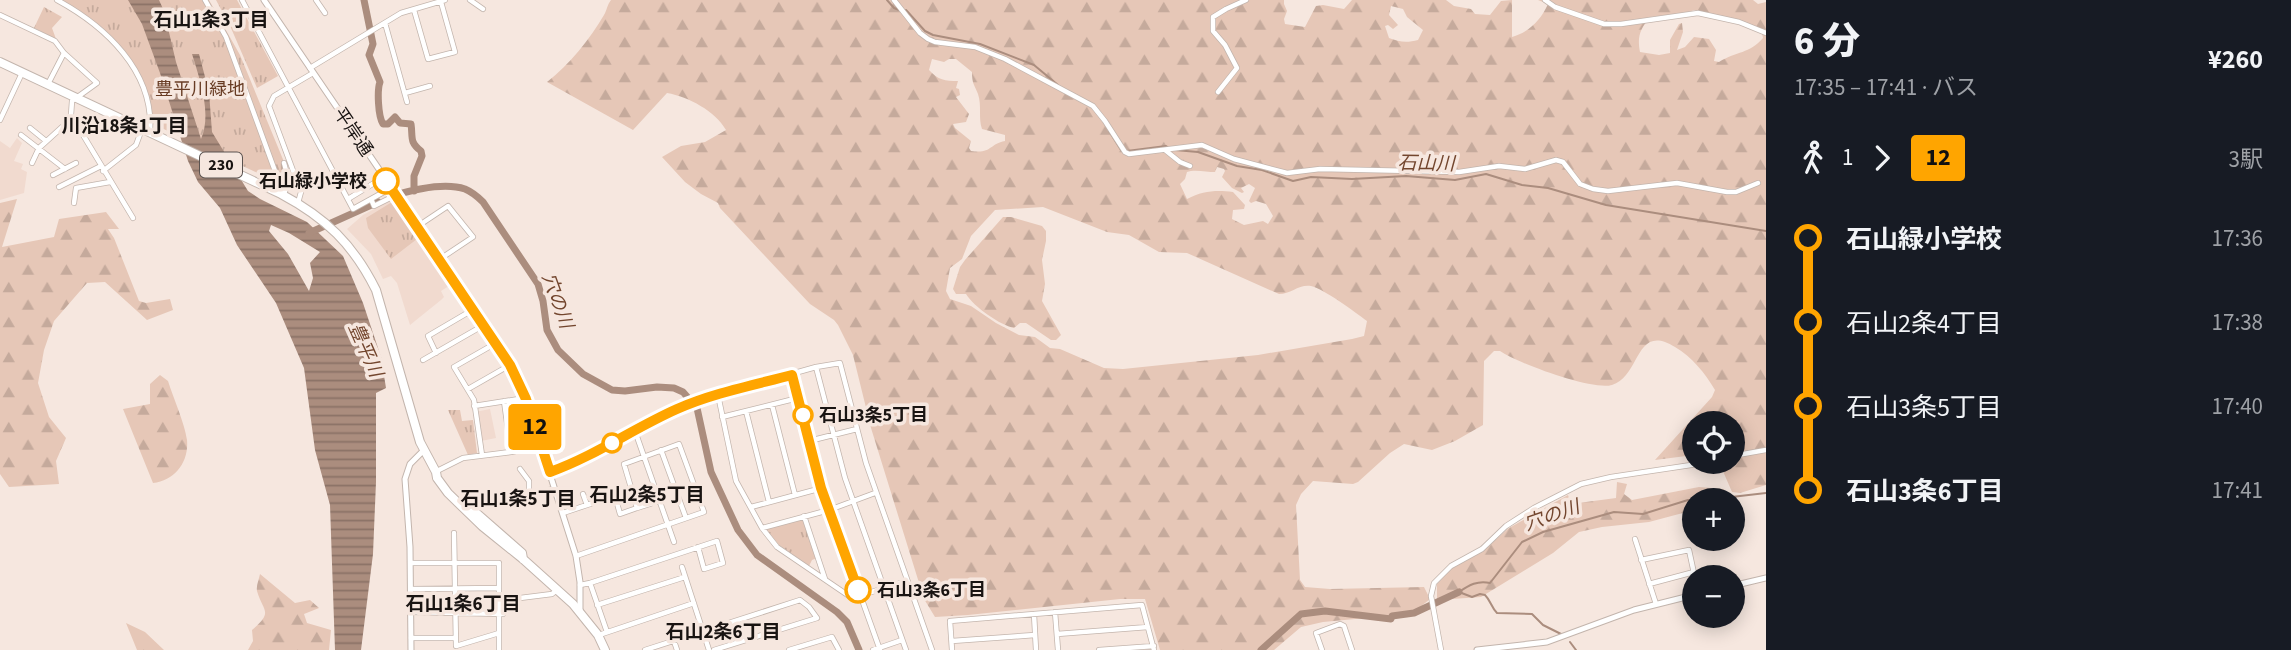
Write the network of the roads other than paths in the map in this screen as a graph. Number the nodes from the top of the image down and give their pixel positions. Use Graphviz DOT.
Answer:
graph roads {
  1 [pos="57,0"];
  2 [pos="205,0"];
  3 [pos="242,0"];
  4 [pos="264,0"];
  5 [pos="316,0"];
  6 [pos="470,0"];
  7 [pos="894,0"];
  8 [pos="1246,0"];
  9 [pos="1545,0"];
  10 [pos="443,1"];
  11 [pos="414,9"];
  12 [pos="483,9"];
  13 [pos="325,13"];
  14 [pos="0,15"];
  15 [pos="385,23"];
  16 [pos="1766,33"];
  17 [pos="64,53"];
  18 [pos="0,62"];
  19 [pos="311,70"];
  20 [pos="22,72"];
  21 [pos="48,85"];
  22 [pos="288,86"];
  23 [pos="430,86"];
  24 [pos="405,93"];
  25 [pos="1218,93"];
  26 [pos="76,98"];
  27 [pos="407,102"];
  28 [pos="72,118"];
  29 [pos="0,120"];
  30 [pos="30,128"];
  31 [pos="146,130"];
  32 [pos="20,135"];
  33 [pos="46,141"];
  34 [pos="39,148"];
  35 [pos="1169,149"];
  36 [pos="32,163"];
  37 [pos="76,163"];
  38 [pos="284,163"];
  39 [pos="1191,166"];
  40 [pos="65,169"];
  41 [pos="102,169"];
  42 [pos="53,175"];
  43 [pos="384,177"];
  44 [pos="110,182"];
  45 [pos="288,182"];
  46 [pos="1758,183"];
  47 [pos="59,187"];
  48 [pos="394,193"];
  49 [pos="281,194"];
  50 [pos="348,199"];
  51 [pos="371,199"];
  52 [pos="74,203"];
  53 [pos="298,203"];
  54 [pos="133,218"];
  55 [pos="418,226"];
  56 [pos="440,259"];
  57 [pos="474,309"];
  58 [pos="484,325"];
  59 [pos="496,343"];
  60 [pos="436,353"];
  61 [pos="423,360"];
  62 [pos="510,365"];
  63 [pos="816,367"];
  64 [pos="792,375"];
  65 [pos="468,389"];
  66 [pos="718,395"];
  67 [pos="525,398"];
  68 [pos="798,398"];
  69 [pos="504,401"];
  70 [pos="772,405"];
  71 [pos="474,406"];
  72 [pos="746,411"];
  73 [pos="722,417"];
  74 [pos="857,429"];
  75 [pos="635,430"];
  76 [pos="834,435"];
  77 [pos="809,441"];
  78 [pos="541,446"];
  79 [pos="424,450"];
  80 [pos="662,450"];
  81 [pos="1766,450"];
  82 [pos="511,452"];
  83 [pos="482,454"];
  84 [pos="1745,454"];
  85 [pos="644,456"];
  86 [pos="1682,466"];
  87 [pos="520,469"];
  88 [pos="436,472"];
  89 [pos="550,472"];
  90 [pos="821,488"];
  91 [pos="555,489"];
  92 [pos="875,493"];
  93 [pos="583,494"];
  94 [pos="795,495"];
  95 [pos="659,501"];
  96 [pos="853,501"];
  97 [pos="769,502"];
  98 [pos="587,505"];
  99 [pos="751,507"];
  100 [pos="638,508"];
  101 [pos="829,510"];
  102 [pos="563,513"];
  103 [pos="804,516"];
  104 [pos="686,518"];
  105 [pos="667,524"];
  106 [pos="762,528"];
  107 [pos="454,533"];
  108 [pos="1635,538"];
  109 [pos="674,542"];
  110 [pos="698,547"];
  111 [pos="576,556"];
  112 [pos="1642,560"];
  113 [pos="411,563"];
  114 [pos="454,563"];
  115 [pos="1692,565"];
  116 [pos="682,567"];
  117 [pos="685,577"];
  118 [pos="1682,577"];
  119 [pos="1766,578"];
  120 [pos="825,580"];
  121 [pos="907,581"];
  122 [pos="590,583"];
  123 [pos="1745,583"];
  124 [pos="1649,584"];
  125 [pos="580,585"];
  126 [pos="499,588"];
  127 [pos="884,588"];
  128 [pos="411,589"];
  129 [pos="455,589"];
  130 [pos="558,589"];
  131 [pos="860,596"];
  132 [pos="1682,598"];
  133 [pos="694,603"];
  134 [pos="1656,604"];
  135 [pos="597,605"];
  136 [pos="580,611"];
  137 [pos="412,612"];
  138 [pos="1055,612"];
  139 [pos="456,614"];
  140 [pos="499,614"];
  141 [pos="1034,614"];
  142 [pos="1148,627"];
  143 [pos="703,631"];
  144 [pos="499,633"];
  145 [pos="602,634"];
  146 [pos="1057,634"];
  147 [pos="1035,635"];
  148 [pos="411,638"];
  149 [pos="455,638"];
  150 [pos="674,640"];
  151 [pos="902,640"];
  152 [pos="951,641"];
  153 [pos="1536,644"];
  154 [pos="1154,648"];
  155 [pos="877,649"];
  156 [pos="411,650"];
  157 [pos="499,650"];
  158 [pos="605,650"];
  159 [pos="645,650"];
  160 [pos="677,650"];
  161 [pos="712,650"];
  162 [pos="792,650"];
  163 [pos="839,650"];
  164 [pos="906,650"];
  165 [pos="932,650"];
  166 [pos="952,650"];
  167 [pos="1036,650"];
  168 [pos="1058,650"];
  169 [pos="1099,650"];
  170 [pos="1322,650"];
  171 [pos="1352,650"];
  172 [pos="1441,650"];
  173 [pos="1477,650"];
  174 [pos="1540,650"];
  1 -- 31 [label="street"];
  2 -- 45 [label="street"];
  3 -- 22 [label="street"];
  4 -- 19 [label="street, 平岸通"];
  5 -- 13 [label="street"];
  6 -- 12 [label="street"];
  7 -- 35 [label="street"];
  8 -- 25 [label="street"];
  9 -- 16 [label="street"];
  10 -- 11 [label="street"];
  10 -- 11 [label="street"];
  11 -- 15 [label="street"];
  14 -- 17 [label="street"];
  15 -- 19 [label="street"];
  15 -- 24 [label="street"];
  17 -- 21 [label="street"];
  17 -- 26 [label="street"];
  18 -- 20 [label="highway, 230"];
  19 -- 22 [label="street"];
  19 -- 43 [label="street, 平岸通"];
  20 -- 21 [label="highway, 230"];
  20 -- 29 [label="street"];
  21 -- 26 [label="highway, 230"];
  22 -- 50 [label="street"];
  22 -- 53 [label="street"];
  23 -- 24 [label="street"];
  24 -- 27 [label="street"];
  26 -- 28 [label="street"];
  26 -- 31 [label="highway, 230"];
  28 -- 33 [label="street"];
  28 -- 41 [label="street"];
  30 -- 33 [label="street"];
  31 -- 41 [label="street"];
  31 -- 49 [label="highway, 230"];
  32 -- 34 [label="street"];
  33 -- 34 [label="street"];
  34 -- 36 [label="street"];
  34 -- 40 [label="street"];
  35 -- 39 [label="street"];
  35 -- 46 [label="street"];
  37 -- 40 [label="street"];
  38 -- 45 [label="street"];
  40 -- 42 [label="street"];
  41 -- 44 [label="street"];
  41 -- 47 [label="street"];
  43 -- 48 [label="street, 平岸通"];
  43 -- 50 [label="street"];
  44 -- 52 [label="street"];
  44 -- 54 [label="street"];
  45 -- 49 [label="street"];
  48 -- 51 [label="street"];
  48 -- 51 [label="street"];
  48 -- 55 [label="street, 平岸通"];
  49 -- 53 [label="highway, 230"];
  50 -- 51 [label="street"];
  53 -- 79 [label="highway, 230"];
  55 -- 56 [label="street, 平岸通"];
  55 -- 56 [label="street"];
  56 -- 57 [label="street, 平岸通"];
  57 -- 58 [label="street, 平岸通"];
  57 -- 60 [label="street"];
  58 -- 59 [label="street, 平岸通"];
  58 -- 60 [label="street"];
  59 -- 62 [label="street, 平岸通"];
  59 -- 65 [label="street"];
  60 -- 61 [label="street"];
  62 -- 65 [label="street"];
  62 -- 67 [label="street, 平岸通"];
  63 -- 64 [label="street"];
  63 -- 74 [label="street"];
  63 -- 76 [label="street"];
  64 -- 66 [label="street"];
  64 -- 68 [label="street"];
  65 -- 71 [label="street"];
  66 -- 73 [label="street"];
  66 -- 75 [label="street"];
  67 -- 69 [label="street"];
  67 -- 78 [label="street, 平岸通"];
  68 -- 70 [label="street"];
  68 -- 77 [label="street"];
  69 -- 71 [label="street"];
  69 -- 82 [label="street"];
  70 -- 72 [label="street"];
  70 -- 94 [label="street"];
  71 -- 83 [label="street"];
  72 -- 73 [label="street"];
  72 -- 97 [label="street"];
  73 -- 99 [label="street"];
  74 -- 76 [label="street"];
  74 -- 92 [label="street"];
  75 -- 85 [label="street"];
  75 -- 89 [label="street"];
  76 -- 77 [label="street"];
  76 -- 96 [label="street"];
  77 -- 90 [label="street"];
  78 -- 82 [label="street"];
  78 -- 89 [label="street, 平岸通"];
  79 -- 88 [label="highway, 230"];
  79 -- 113 [label="street"];
  80 -- 85 [label="street"];
  80 -- 104 [label="street"];
  80 -- 104 [label="street"];
  81 -- 84 [label="street"];
  82 -- 83 [label="street"];
  83 -- 88 [label="street"];
  85 -- 95 [label="street"];
  85 -- 100 [label="street"];
  86 -- 172 [label="street"];
  87 -- 91 [label="street"];
  88 -- 130 [label="highway, 230"];
  89 -- 91 [label="street, 平岸通"];
  90 -- 94 [label="street"];
  90 -- 101 [label="street"];
  91 -- 102 [label="street, 平岸通"];
  92 -- 96 [label="street"];
  92 -- 121 [label="street"];
  93 -- 98 [label="street"];
  94 -- 97 [label="street"];
  95 -- 100 [label="street"];
  95 -- 105 [label="street"];
  96 -- 101 [label="street"];
  96 -- 127 [label="street"];
  97 -- 99 [label="street"];
  98 -- 100 [label="street"];
  98 -- 102 [label="street"];
  99 -- 106 [label="street"];
  101 -- 103 [label="street"];
  101 -- 131 [label="street"];
  102 -- 111 [label="street, 平岸通"];
  103 -- 106 [label="street"];
  103 -- 120 [label="street"];
  104 -- 105 [label="street"];
  105 -- 109 [label="street"];
  105 -- 111 [label="street"];
  106 -- 120 [label="street"];
  107 -- 114 [label="street"];
  108 -- 112 [label="street"];
  110 -- 110 [label="street"];
  110 -- 122 [label="street"];
  111 -- 125 [label="street, 平岸通"];
  112 -- 115 [label="street"];
  112 -- 124 [label="street"];
  113 -- 114 [label="street"];
  113 -- 128 [label="street"];
  114 -- 126 [label="street"];
  114 -- 129 [label="street"];
  116 -- 117 [label="street"];
  117 -- 133 [label="street"];
  117 -- 135 [label="street"];
  118 -- 124 [label="street"];
  119 -- 123 [label="street"];
  120 -- 131 [label="street"];
  121 -- 127 [label="street"];
  121 -- 165 [label="street"];
  122 -- 125 [label="street"];
  122 -- 135 [label="street"];
  124 -- 134 [label="street"];
  125 -- 136 [label="street, 平岸通"];
  126 -- 129 [label="street"];
  126 -- 140 [label="street"];
  127 -- 131 [label="street"];
  127 -- 151 [label="street"];
  128 -- 129 [label="street"];
  128 -- 137 [label="street"];
  129 -- 139 [label="street"];
  130 -- 136 [label="highway, 230"];
  130 -- 140 [label="street"];
  131 -- 155 [label="street"];
  132 -- 134 [label="street"];
  133 -- 143 [label="street"];
  133 -- 145 [label="street"];
  134 -- 153 [label="street"];
  135 -- 145 [label="street"];
  136 -- 145 [label="highway, 230"];
  137 -- 139 [label="street"];
  137 -- 148 [label="street"];
  138 -- 141 [label="street"];
  138 -- 142 [label="street"];
  138 -- 146 [label="street"];
  139 -- 140 [label="street"];
  139 -- 149 [label="street"];
  140 -- 144 [label="street"];
  141 -- 147 [label="street"];
  141 -- 152 [label="street"];
  142 -- 146 [label="street"];
  142 -- 154 [label="street"];
  143 -- 150 [label="street"];
  143 -- 161 [label="street"];
  143 -- 161 [label="street"];
  144 -- 149 [label="street"];
  144 -- 157 [label="street"];
  145 -- 158 [label="highway, 230"];
  146 -- 168 [label="street"];
  147 -- 152 [label="street"];
  147 -- 167 [label="street"];
  148 -- 149 [label="street"];
  148 -- 156 [label="street"];
  150 -- 159 [label="street"];
  150 -- 160 [label="street"];
  151 -- 155 [label="street"];
  151 -- 164 [label="street"];
  152 -- 166 [label="street"];
  153 -- 173 [label="street"];
  153 -- 174 [label="street"];
  154 -- 169 [label="street"];
  162 -- 163 [label="street"];
  170 -- 171 [label="street"];
}
